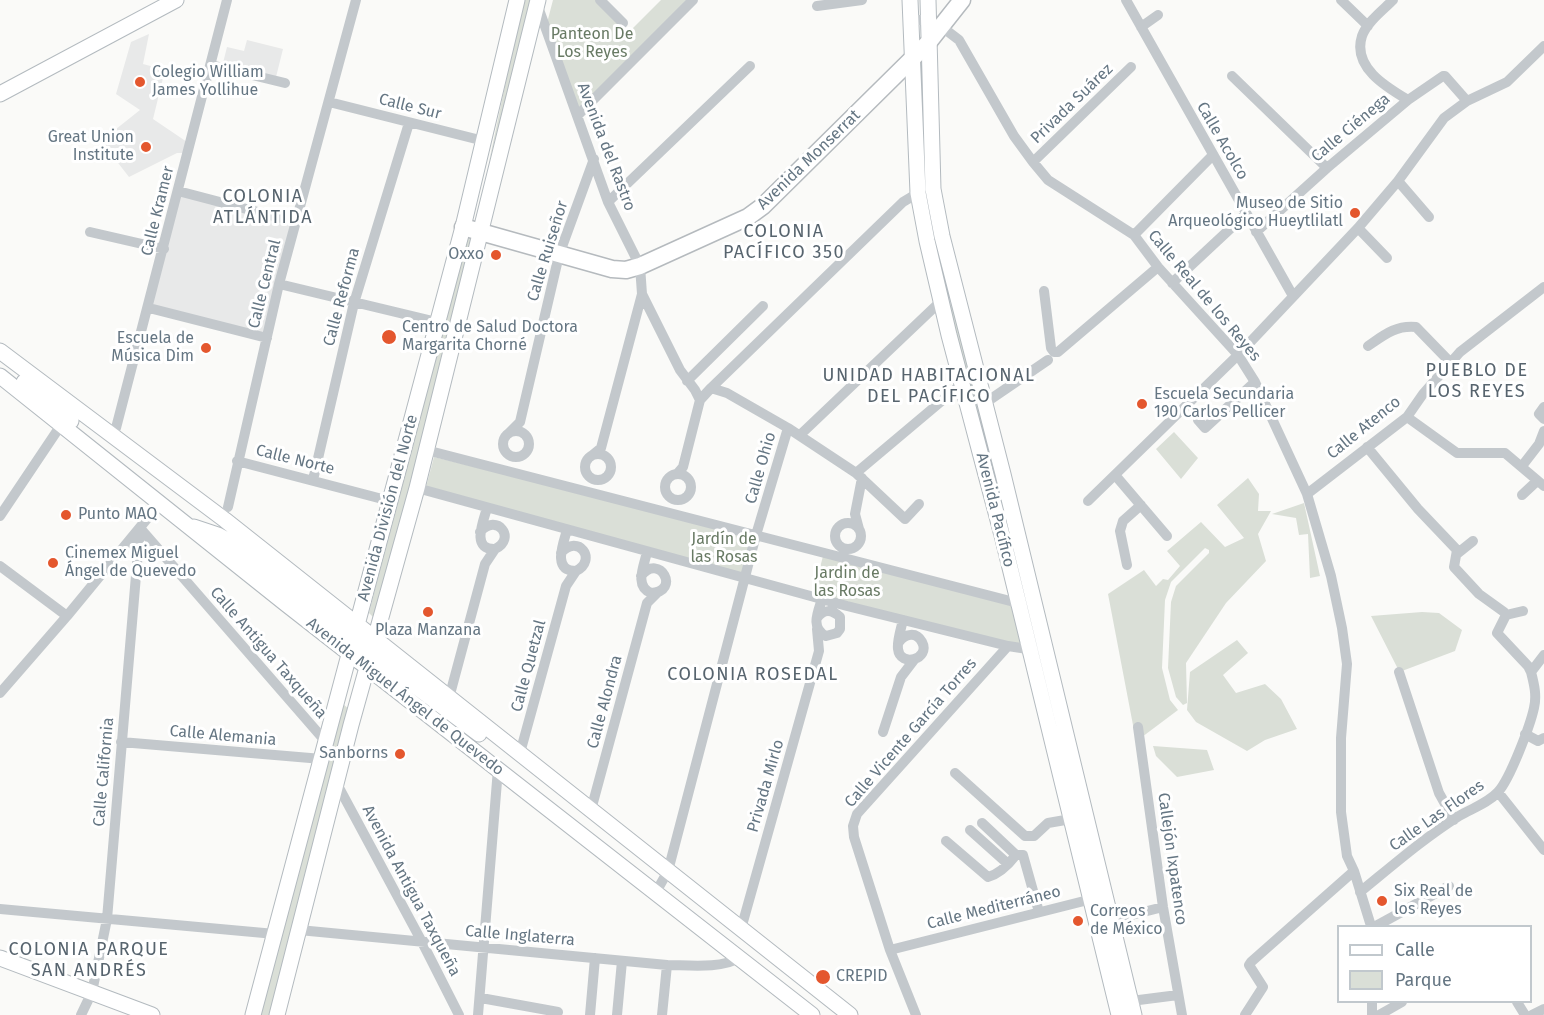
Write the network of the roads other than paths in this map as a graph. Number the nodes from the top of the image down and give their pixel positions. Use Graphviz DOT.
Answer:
graph roads {
  1 [pos="176,0"];
  2 [pos="227,0"];
  3 [pos="356,0"];
  4 [pos="517,0"];
  5 [pos="600,0"];
  6 [pos="693,0"];
  7 [pos="862,0"];
  8 [pos="910,0"];
  9 [pos="928,0"];
  10 [pos="962,0"];
  11 [pos="1126,0"];
  12 [pos="1341,0"];
  13 [pos="1393,0"];
  14 [pos="537,2"];
  15 [pos="817,6"];
  16 [pos="1158,15"];
  17 [pos="912,20"];
  18 [pos="623,23"];
  19 [pos="935,24"];
  20 [pos="1368,26"];
  21 [pos="1141,27"];
  22 [pos="928,44"];
  23 [pos="1544,46"];
  24 [pos="913,59"];
  25 [pos="212,65"];
  26 [pos="750,66"];
  27 [pos="1131,67"];
  28 [pos="1232,76"];
  29 [pos="285,83"];
  30 [pos="0,94"];
  31 [pos="1408,100"];
  32 [pos="1467,101"];
  33 [pos="329,102"];
  34 [pos="578,115"];
  35 [pos="409,123"];
  36 [pos="484,141"];
  37 [pos="1213,155"];
  38 [pos="594,159"];
  39 [pos="1033,162"];
  40 [pos="1327,168"];
  41 [pos="1398,181"];
  42 [pos="178,191"];
  43 [pos="918,193"];
  44 [pos="608,202"];
  45 [pos="1246,214"];
  46 [pos="1429,217"];
  47 [pos="296,222"];
  48 [pos="463,227"];
  49 [pos="1358,228"];
  50 [pos="90,232"];
  51 [pos="481,232"];
  52 [pos="1256,232"];
  53 [pos="1134,235"];
  54 [pos="164,249"];
  55 [pos="559,255"];
  56 [pos="1388,258"];
  57 [pos="640,266"];
  58 [pos="1158,267"];
  59 [pos="1173,283"];
  60 [pos="279,284"];
  61 [pos="1544,287"];
  62 [pos="1044,291"];
  63 [pos="642,294"];
  64 [pos="946,294"];
  65 [pos="1293,296"];
  66 [pos="354,303"];
  67 [pos="763,306"];
  68 [pos="149,308"];
  69 [pos="437,322"];
  70 [pos="267,338"];
  71 [pos="0,341"];
  72 [pos="1368,346"];
  73 [pos="0,351"];
  74 [pos="1238,355"];
  75 [pos="1048,360"];
  76 [pos="1450,362"];
  77 [pos="0,364"];
  78 [pos="0,376"];
  79 [pos="687,381"];
  80 [pos="1255,382"];
  81 [pos="963,383"];
  82 [pos="711,388"];
  83 [pos="700,400"];
  84 [pos="985,403"];
  85 [pos="1544,408"];
  86 [pos="1407,417"];
  87 [pos="1544,419"];
  88 [pos="1198,420"];
  89 [pos="520,423"];
  90 [pos="61,425"];
  91 [pos="116,428"];
  92 [pos="788,428"];
  93 [pos="1544,431"];
  94 [pos="508,433"];
  95 [pos="800,435"];
  96 [pos="527,437"];
  97 [pos="503,444"];
  98 [pos="1367,447"];
  99 [pos="601,448"];
  100 [pos="528,449"];
  101 [pos="426,450"];
  102 [pos="590,457"];
  103 [pos="237,461"];
  104 [pos="609,461"];
  105 [pos="1522,466"];
  106 [pos="497,468"];
  107 [pos="681,472"];
  108 [pos="586,473"];
  109 [pos="520,474"];
  110 [pos="859,475"];
  111 [pos="1114,475"];
  112 [pos="167,477"];
  113 [pos="606,478"];
  114 [pos="313,480"];
  115 [pos="1541,483"];
  116 [pos="135,484"];
  117 [pos="417,488"];
  118 [pos="582,491"];
  119 [pos="667,493"];
  120 [pos="1307,494"];
  121 [pos="1522,495"];
  122 [pos="602,496"];
  123 [pos="686,497"];
  124 [pos="390,501"];
  125 [pos="1088,501"];
  126 [pos="159,503"];
  127 [pos="920,504"];
  128 [pos="1141,505"];
  129 [pos="228,507"];
  130 [pos="487,508"];
  131 [pos="662,511"];
  132 [pos="511,514"];
  133 [pos="855,514"];
  134 [pos="0,516"];
  135 [pos="681,516"];
  136 [pos="847,523"];
  137 [pos="140,528"];
  138 [pos="859,529"];
  139 [pos="567,530"];
  140 [pos="756,535"];
  141 [pos="1167,536"];
  142 [pos="481,537"];
  143 [pos="505,537"];
  144 [pos="591,537"];
  145 [pos="1473,541"];
  146 [pos="837,542"];
  147 [pos="856,546"];
  148 [pos="495,549"];
  149 [pos="647,552"];
  150 [pos="1458,553"];
  151 [pos="834,555"];
  152 [pos="586,558"];
  153 [pos="561,559"];
  154 [pos="671,559"];
  155 [pos="853,560"];
  156 [pos="485,564"];
  157 [pos="1127,565"];
  158 [pos="0,566"];
  159 [pos="576,571"];
  160 [pos="745,579"];
  161 [pos="642,581"];
  162 [pos="666,581"];
  163 [pos="566,586"];
  164 [pos="657,593"];
  165 [pos="822,599"];
  166 [pos="1025,601"];
  167 [pos="647,603"];
  168 [pos="847,606"];
  169 [pos="1523,611"];
  170 [pos="1506,615"];
  171 [pos="67,616"];
  172 [pos="903,620"];
  173 [pos="842,623"];
  174 [pos="817,624"];
  175 [pos="928,626"];
  176 [pos="832,636"];
  177 [pos="354,639"];
  178 [pos="1008,646"];
  179 [pos="899,648"];
  180 [pos="924,648"];
  181 [pos="1038,650"];
  182 [pos="819,651"];
  183 [pos="372,653"];
  184 [pos="1544,655"];
  185 [pos="914,660"];
  186 [pos="1399,672"];
  187 [pos="1531,672"];
  188 [pos="901,677"];
  189 [pos="0,693"];
  190 [pos="449,698"];
  191 [pos="1138,727"];
  192 [pos="883,732"];
  193 [pos="1525,734"];
  194 [pos="1544,738"];
  195 [pos="121,742"];
  196 [pos="326,742"];
  197 [pos="520,753"];
  198 [pos="322,759"];
  199 [pos="498,769"];
  200 [pos="955,773"];
  201 [pos="336,782"];
  202 [pos="1498,792"];
  203 [pos="591,810"];
  204 [pos="1071,819"];
  205 [pos="1454,820"];
  206 [pos="982,823"];
  207 [pos="970,830"];
  208 [pos="946,841"];
  209 [pos="1544,850"];
  210 [pos="1012,860"];
  211 [pos="1354,871"];
  212 [pos="668,872"];
  213 [pos="1449,886"];
  214 [pos="656,892"];
  215 [pos="1360,892"];
  216 [pos="1098,898"];
  217 [pos="1162,907"];
  218 [pos="0,909"];
  219 [pos="1040,912"];
  220 [pos="107,919"];
  221 [pos="1112,920"];
  222 [pos="1370,925"];
  223 [pos="1380,925"];
  224 [pos="741,929"];
  225 [pos="299,930"];
  226 [pos="275,934"];
  227 [pos="422,942"];
  228 [pos="484,948"];
  229 [pos="890,950"];
  230 [pos="0,958"];
  231 [pos="595,958"];
  232 [pos="738,958"];
  233 [pos="622,961"];
  234 [pos="667,965"];
  235 [pos="92,992"];
  236 [pos="1178,995"];
  237 [pos="481,998"];
  238 [pos="1400,1003"];
  239 [pos="1132,1008"];
  240 [pos="1544,1009"];
  241 [pos="558,1012"];
  242 [pos="81,1015"];
  243 [pos="152,1015"];
  244 [pos="253,1015"];
  245 [pos="277,1015"];
  246 [pos="459,1015"];
  247 [pos="478,1015"];
  248 [pos="590,1015"];
  249 [pos="617,1015"];
  250 [pos="662,1015"];
  251 [pos="812,1015"];
  252 [pos="849,1015"];
  253 [pos="916,1015"];
  254 [pos="1119,1015"];
  255 [pos="1182,1015"];
  256 [pos="1245,1015"];
  257 [pos="1379,1015"];
  258 [pos="1532,1015"];
  1 -- 30 [label="main road"];
  2 -- 25 [label="street, Calle Kramer"];
  3 -- 33 [label="street, Calle Central"];
  4 -- 36 [label="main road, Avenida División del Norte"];
  5 -- 18 [label="street"];
  6 -- 34 [label="street"];
  7 -- 15 [label="street"];
  8 -- 17 [label="main road, Avenida Pacífico"];
  9 -- 19 [label="main road"];
  10 -- 19 [label="main road, Avenida Monserrat"];
  11 -- 21 [label="street, Calle Acolco"];
  12 -- 20 [label="street"];
  13 -- 20 [label="street"];
  14 -- 34 [label="street, Avenida del Rastro"];
  14 -- 51 [label="main road, Avenida División del Norte"];
  16 -- 21 [label="street"];
  17 -- 19 [label="street"];
  17 -- 24 [label="main road, Avenida Pacífico"];
  19 -- 22 [label="main road, Avenida Monserrat"];
  19 -- 39 [label="street, Calle Real de los Reyes"];
  20 -- 31 [label="street"];
  21 -- 37 [label="street, Calle Acolco"];
  22 -- 24 [label="main road, Avenida Monserrat"];
  22 -- 64 [label="main road, Avenida Pacífico"];
  23 -- 32 [label="street"];
  24 -- 43 [label="main road, Avenida Pacífico"];
  24 -- 57 [label="main road, Avenida Monserrat"];
  25 -- 29 [label="street"];
  25 -- 42 [label="street, Calle Kramer"];
  26 -- 44 [label="street"];
  27 -- 39 [label="street, Privada Suárez"];
  28 -- 40 [label="street"];
  31 -- 32 [label="street, Calle Ciénega"];
  31 -- 40 [label="street, Calle Ciénega"];
  32 -- 41 [label="street"];
  33 -- 35 [label="street, Calle Sur"];
  33 -- 47 [label="street, Calle Central"];
  34 -- 38 [label="street, Avenida del Rastro"];
  35 -- 36 [label="street, Calle Sur"];
  35 -- 66 [label="street, Calle Reforma"];
  36 -- 48 [label="main road, Avenida División del Norte"];
  37 -- 45 [label="street, Calle Acolco"];
  37 -- 53 [label="street"];
  38 -- 44 [label="street, Avenida del Rastro"];
  38 -- 55 [label="street, Calle Ruiseñor"];
  39 -- 53 [label="street, Calle Real de los Reyes"];
  40 -- 52 [label="street, Calle Ciénega"];
  41 -- 46 [label="street"];
  41 -- 49 [label="street"];
  42 -- 47 [label="street"];
  42 -- 54 [label="street, Calle Kramer"];
  43 -- 64 [label="main road, Avenida Pacífico"];
  43 -- 82 [label="street"];
  44 -- 57 [label="street, Avenida del Rastro"];
  45 -- 52 [label="street, Calle Acolco"];
  45 -- 59 [label="street"];
  47 -- 60 [label="street, Calle Central"];
  48 -- 51 [label="main road, Avenida Monserrat"];
  48 -- 69 [label="main road, Avenida División del Norte"];
  49 -- 56 [label="street"];
  49 -- 65 [label="street"];
  50 -- 54 [label="street"];
  51 -- 55 [label="main road, Avenida Monserrat"];
  51 -- 101 [label="main road, Avenida División del Norte"];
  52 -- 65 [label="street, Calle Acolco"];
  53 -- 58 [label="street, Calle Real de los Reyes"];
  54 -- 68 [label="street, Calle Kramer"];
  55 -- 57 [label="main road, Avenida Monserrat"];
  55 -- 89 [label="street, Calle Ruiseñor"];
  57 -- 63 [label="street"];
  58 -- 59 [label="street, Calle Real de los Reyes"];
  58 -- 62 [label="street"];
  59 -- 74 [label="street, Calle Real de los Reyes"];
  60 -- 66 [label="street"];
  60 -- 70 [label="street, Calle Central"];
  61 -- 76 [label="street, Calle Atenco"];
  63 -- 79 [label="street"];
  63 -- 99 [label="street"];
  64 -- 81 [label="main road, Avenida Pacífico"];
  64 -- 84 [label="main road, Avenida Pacífico"];
  64 -- 95 [label="street"];
  65 -- 74 [label="street"];
  66 -- 69 [label="street"];
  66 -- 114 [label="street, Calle Reforma"];
  67 -- 79 [label="street"];
  68 -- 70 [label="street"];
  68 -- 91 [label="street, Calle Kramer"];
  69 -- 124 [label="main road, Avenida División del Norte"];
  70 -- 103 [label="street, Calle Central"];
  71 -- 91 [label="main road, Avenida Miguel Ángel de Quevedo"];
  72 -- 76 [label="street"];
  73 -- 112 [label="main road, Avenida Miguel Ángel de Quevedo"];
  74 -- 80 [label="street, Calle Real de los Reyes"];
  74 -- 111 [label="street"];
  75 -- 84 [label="street"];
  76 -- 86 [label="street, Calle Atenco"];
  77 -- 116 [label="main road"];
  78 -- 90 [label="main road, Avenida Miguel Ángel de Quevedo"];
  79 -- 83 [label="street"];
  80 -- 88 [label="street"];
  80 -- 120 [label="street, Calle Real de los Reyes"];
  81 -- 110 [label="street"];
  81 -- 166 [label="main road, Avenida Pacífico"];
  82 -- 83 [label="street"];
  82 -- 92 [label="street, Calle Ohio"];
  83 -- 107 [label="street"];
  84 -- 166 [label="main road, Avenida Pacífico"];
  85 -- 87 [label="street"];
  86 -- 98 [label="street, Calle Atenco"];
  86 -- 105 [label="street"];
  89 -- 94 [label="street"];
  89 -- 96 [label="street"];
  90 -- 116 [label="main road, Avenida Miguel Ángel de Quevedo"];
  90 -- 134 [label="street"];
  91 -- 112 [label="main road, Avenida Miguel Ángel de Quevedo"];
  92 -- 95 [label="street"];
  92 -- 140 [label="street, Calle Ohio"];
  93 -- 105 [label="street"];
  94 -- 96 [label="street"];
  94 -- 97 [label="street"];
  95 -- 110 [label="street"];
  96 -- 100 [label="street"];
  97 -- 100 [label="street"];
  97 -- 106 [label="street"];
  98 -- 120 [label="street, Calle Atenco"];
  98 -- 150 [label="street"];
  99 -- 102 [label="street"];
  99 -- 104 [label="street"];
  100 -- 109 [label="street"];
  101 -- 106 [label="street"];
  101 -- 117 [label="main road, Avenida División del Norte"];
  102 -- 104 [label="street"];
  102 -- 108 [label="street"];
  103 -- 114 [label="street, Calle Norte"];
  103 -- 129 [label="street, Calle Central"];
  104 -- 113 [label="street"];
  105 -- 115 [label="street"];
  106 -- 109 [label="street"];
  107 -- 119 [label="street"];
  107 -- 123 [label="street"];
  108 -- 113 [label="street"];
  108 -- 118 [label="street"];
  109 -- 118 [label="street"];
  110 -- 127 [label="street"];
  110 -- 133 [label="street"];
  111 -- 125 [label="street"];
  111 -- 128 [label="street"];
  112 -- 177 [label="main road, Avenida Miguel Ángel de Quevedo"];
  113 -- 122 [label="street"];
  114 -- 124 [label="street, Calle Norte"];
  115 -- 121 [label="street"];
  116 -- 126 [label="main road, Avenida Miguel Ángel de Quevedo"];
  117 -- 130 [label="street"];
  117 -- 183 [label="main road, Avenida División del Norte"];
  118 -- 122 [label="street"];
  119 -- 123 [label="street"];
  119 -- 131 [label="street"];
  120 -- 211 [label="street, Calle Real de los Reyes"];
  122 -- 131 [label="street"];
  123 -- 135 [label="street"];
  124 -- 177 [label="main road, Avenida División del Norte"];
  126 -- 137 [label="street"];
  126 -- 177 [label="main road, Avenida Miguel Ángel de Quevedo"];
  128 -- 141 [label="street"];
  128 -- 157 [label="street"];
  130 -- 132 [label="street"];
  130 -- 142 [label="street"];
  131 -- 135 [label="street"];
  132 -- 139 [label="street"];
  132 -- 143 [label="street"];
  133 -- 136 [label="street"];
  133 -- 138 [label="street"];
  135 -- 140 [label="street"];
  136 -- 138 [label="street"];
  136 -- 146 [label="street"];
  137 -- 171 [label="street"];
  137 -- 195 [label="street, Calle California"];
  137 -- 196 [label="street, Calle Antigua Taxqueña"];
  138 -- 147 [label="street"];
  139 -- 144 [label="street"];
  139 -- 153 [label="street, Calle Quetzal"];
  140 -- 151 [label="street"];
  140 -- 160 [label="street, Calle Ohio"];
  142 -- 143 [label="street"];
  142 -- 148 [label="street"];
  142 -- 156 [label="street"];
  143 -- 148 [label="street"];
  144 -- 149 [label="street"];
  144 -- 152 [label="street"];
  145 -- 150 [label="street"];
  146 -- 147 [label="street"];
  146 -- 151 [label="street"];
  147 -- 155 [label="street"];
  148 -- 156 [label="street"];
  149 -- 154 [label="street"];
  149 -- 161 [label="street"];
  150 -- 170 [label="street"];
  151 -- 155 [label="street"];
  152 -- 153 [label="street"];
  152 -- 159 [label="street"];
  153 -- 159 [label="street"];
  153 -- 163 [label="street, Calle Quetzal"];
  154 -- 160 [label="street"];
  154 -- 162 [label="street"];
  155 -- 166 [label="street"];
  156 -- 190 [label="street"];
  158 -- 171 [label="street"];
  159 -- 163 [label="street, Calle Quetzal"];
  160 -- 165 [label="street"];
  160 -- 212 [label="street, Calle Ohio"];
  161 -- 162 [label="street"];
  161 -- 164 [label="street"];
  161 -- 167 [label="street"];
  162 -- 164 [label="street"];
  163 -- 197 [label="street, Calle Quetzal"];
  164 -- 167 [label="street, Calle Alondra"];
  165 -- 168 [label="street"];
  165 -- 174 [label="street, Privada Mirlo"];
  166 -- 181 [label="main road, Avenida Pacífico"];
  167 -- 203 [label="street, Calle Alondra"];
  168 -- 172 [label="street"];
  168 -- 173 [label="street"];
  169 -- 170 [label="street"];
  170 -- 187 [label="street"];
  171 -- 189 [label="street"];
  172 -- 175 [label="street"];
  172 -- 179 [label="street"];
  173 -- 174 [label="street"];
  173 -- 176 [label="street"];
  174 -- 176 [label="street"];
  174 -- 182 [label="street, Privada Mirlo"];
  175 -- 178 [label="street"];
  175 -- 180 [label="street"];
  176 -- 182 [label="street, Privada Mirlo"];
  177 -- 183 [label="main road, Avenida Miguel Ángel de Quevedo"];
  177 -- 183 [label="main road, Avenida Miguel Ángel de Quevedo"];
  177 -- 196 [label="main road, Avenida División del Norte"];
  178 -- 181 [label="street"];
  178 -- 229 [label="street, Calle Vicente García Torres"];
  179 -- 180 [label="street"];
  179 -- 185 [label="street"];
  179 -- 188 [label="street"];
  180 -- 185 [label="street"];
  181 -- 204 [label="main road, Avenida Pacífico"];
  181 -- 216 [label="main road, Avenida Pacífico"];
  182 -- 224 [label="street, Privada Mirlo"];
  183 -- 190 [label="main road, Avenida Miguel Ángel de Quevedo"];
  183 -- 197 [label="main road"];
  183 -- 199 [label="main road, Avenida Miguel Ángel de Quevedo"];
  183 -- 201 [label="main road, Avenida División del Norte"];
  184 -- 187 [label="street"];
  185 -- 188 [label="street"];
  186 -- 205 [label="street"];
  187 -- 193 [label="street, Calle Las Flores"];
  188 -- 192 [label="street"];
  190 -- 197 [label="main road, Avenida Miguel Ángel de Quevedo"];
  191 -- 217 [label="street, Callejón Ixpatenco"];
  193 -- 194 [label="street"];
  193 -- 202 [label="street, Calle Las Flores"];
  195 -- 198 [label="street, Calle Alemania"];
  195 -- 220 [label="street, Calle California"];
  196 -- 198 [label="main road, Avenida División del Norte"];
  197 -- 203 [label="main road, Avenida Miguel Ángel de Quevedo"];
  198 -- 226 [label="main road, Avenida División del Norte"];
  199 -- 214 [label="main road, Avenida Miguel Ángel de Quevedo"];
  199 -- 228 [label="street"];
  200 -- 204 [label="street"];
  201 -- 225 [label="main road, Avenida División del Norte"];
  201 -- 227 [label="street, Avenida Antigua Taxqueña"];
  202 -- 205 [label="street, Calle Las Flores"];
  202 -- 209 [label="street"];
  203 -- 212 [label="main road, Avenida Miguel Ángel de Quevedo"];
  204 -- 216 [label="main road, Avenida Pacífico"];
  205 -- 215 [label="street, Calle Las Flores"];
  206 -- 210 [label="street"];
  207 -- 210 [label="street"];
  208 -- 210 [label="street"];
  210 -- 219 [label="street"];
  211 -- 215 [label="street, Calle Real de los Reyes"];
  211 -- 256 [label="street"];
  212 -- 214 [label="street, Calle Ohio"];
  212 -- 224 [label="main road, Avenida Miguel Ángel de Quevedo"];
  213 -- 223 [label="street"];
  214 -- 232 [label="main road, Avenida Miguel Ángel de Quevedo"];
  215 -- 222 [label="street, Calle Real de los Reyes"];
  216 -- 219 [label="street, Calle Mediterráneo"];
  216 -- 221 [label="main road, Avenida Pacífico"];
  216 -- 254 [label="main road, Avenida Pacífico"];
  217 -- 221 [label="street"];
  217 -- 236 [label="street, Callejón Ixpatenco"];
  218 -- 220 [label="street"];
  219 -- 229 [label="street, Calle Mediterráneo"];
  220 -- 226 [label="street"];
  220 -- 235 [label="street, Calle California"];
  221 -- 239 [label="main road, Avenida Pacífico"];
  224 -- 252 [label="main road, Avenida Miguel Ángel de Quevedo"];
  225 -- 227 [label="street, Calle Inglaterra"];
  225 -- 245 [label="main road, Avenida División del Norte"];
  226 -- 244 [label="main road, Avenida División del Norte"];
  227 -- 228 [label="street, Calle Inglaterra"];
  227 -- 246 [label="street, Avenida Antigua Taxqueña"];
  228 -- 231 [label="street, Calle Inglaterra"];
  228 -- 237 [label="street"];
  229 -- 253 [label="street, Calle Vicente García Torres"];
  230 -- 235 [label="main road"];
  231 -- 233 [label="street, Calle Inglaterra"];
  231 -- 248 [label="street"];
  232 -- 234 [label="street, Calle Inglaterra"];
  232 -- 251 [label="main road, Avenida Miguel Ángel de Quevedo"];
  233 -- 234 [label="street, Calle Inglaterra"];
  233 -- 249 [label="street"];
  234 -- 250 [label="street"];
  235 -- 242 [label="street, Calle California"];
  235 -- 243 [label="main road"];
  236 -- 239 [label="street"];
  236 -- 255 [label="street, Callejón Ixpatenco"];
  237 -- 241 [label="street"];
  237 -- 247 [label="street"];
  238 -- 257 [label="street"];
  240 -- 258 [label="street"];
}
